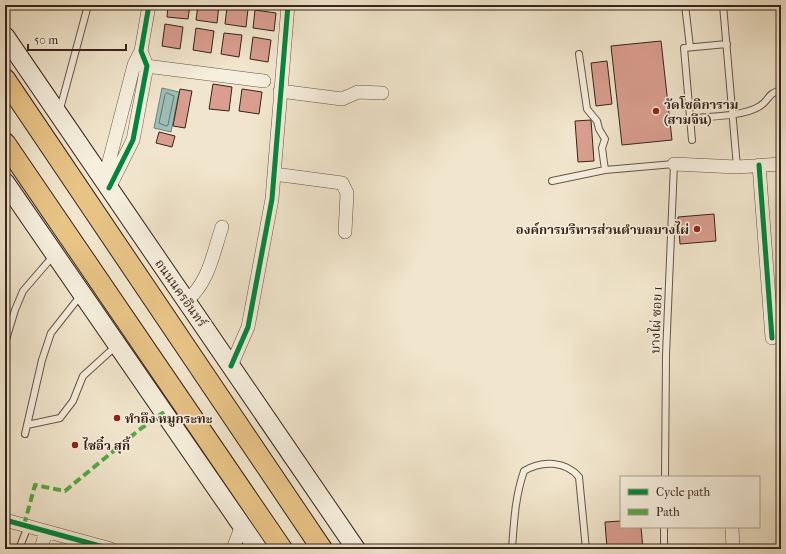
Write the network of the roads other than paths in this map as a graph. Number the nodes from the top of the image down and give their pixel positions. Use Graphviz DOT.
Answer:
graph roads {
  1 [pos="149,5"];
  2 [pos="288,5"];
  3 [pos="685,5"];
  4 [pos="723,5"];
  5 [pos="88,9"];
  6 [pos="5,36"];
  7 [pos="727,44"];
  8 [pos="690,47"];
  9 [pos="579,54"];
  10 [pos="5,62"];
  11 [pos="140,65"];
  12 [pos="5,79"];
  13 [pos="264,81"];
  14 [pos="781,90"];
  15 [pos="280,91"];
  16 [pos="382,93"];
  17 [pos="59,115"];
  18 [pos="733,115"];
  19 [pos="690,118"];
  20 [pos="35,123"];
  21 [pos="692,140"];
  22 [pos="5,143"];
  23 [pos="674,164"];
  24 [pos="781,164"];
  25 [pos="759,165"];
  26 [pos="737,167"];
  27 [pos="604,170"];
  28 [pos="274,174"];
  29 [pos="552,181"];
  30 [pos="5,182"];
  31 [pos="106,184"];
  32 [pos="222,227"];
  33 [pos="345,232"];
  34 [pos="54,254"];
  35 [pos="82,294"];
  36 [pos="186,301"];
  37 [pos="772,338"];
  38 [pos="5,343"];
  39 [pos="118,345"];
  40 [pos="231,366"];
  41 [pos="27,425"];
  42 [pos="25,434"];
  43 [pos="665,476"];
  44 [pos="5,520"];
  45 [pos="242,525"];
  46 [pos="28,526"];
  47 [pos="664,528"];
  48 [pos="732,528"];
  49 [pos="46,531"];
  50 [pos="19,549"];
  51 [pos="41,549"];
  52 [pos="111,549"];
  53 [pos="233,549"];
  54 [pos="258,549"];
  55 [pos="282,549"];
  56 [pos="322,549"];
  57 [pos="356,549"];
  58 [pos="512,549"];
  59 [pos="586,549"];
  60 [pos="664,549"];
  61 [pos="733,549"];
  1 -- 11 [label="street"];
  2 -- 15 [label="street"];
  3 -- 8 [label="lane"];
  4 -- 7 [label="lane"];
  5 -- 17 [label="lane"];
  6 -- 17 [label="main road, ถนนนครอินทร์"];
  7 -- 8 [label="lane"];
  7 -- 18 [label="lane"];
  8 -- 19 [label="lane"];
  9 -- 27 [label="lane"];
  10 -- 20 [label="main road"];
  11 -- 13 [label="street"];
  11 -- 31 [label="street"];
  12 -- 20 [label="main road, ถนนนครอินทร์"];
  14 -- 18 [label="lane"];
  15 -- 16 [label="street"];
  15 -- 28 [label="street"];
  17 -- 31 [label="main road, ถนนนครอินทร์"];
  18 -- 19 [label="lane"];
  18 -- 26 [label="lane"];
  19 -- 21 [label="lane"];
  20 -- 56 [label="main road, ถนนนครอินทร์"];
  22 -- 55 [label="main road"];
  23 -- 26 [label="street"];
  23 -- 27 [label="lane"];
  23 -- 43 [label="lane, บางไผ่ ซอย 1"];
  24 -- 25 [label="street"];
  25 -- 26 [label="street"];
  25 -- 37 [label="street"];
  27 -- 29 [label="lane"];
  28 -- 33 [label="street"];
  28 -- 40 [label="street"];
  30 -- 34 [label="main road"];
  31 -- 36 [label="main road, ถนนนครอินทร์"];
  32 -- 36 [label="street"];
  34 -- 35 [label="main road"];
  34 -- 38 [label="lane"];
  35 -- 39 [label="main road"];
  35 -- 41 [label="lane"];
  36 -- 40 [label="main road, ถนนนครอินทร์"];
  39 -- 41 [label="lane"];
  39 -- 45 [label="main road"];
  40 -- 57 [label="main road, ถนนนครอินทร์"];
  41 -- 42 [label="lane"];
  44 -- 46 [label="street"];
  45 -- 53 [label="street"];
  45 -- 54 [label="main road"];
  46 -- 49 [label="street"];
  46 -- 50 [label="lane"];
  47 -- 60 [label="lane"];
  48 -- 61 [label="street"];
  49 -- 51 [label="street"];
  49 -- 52 [label="street"];
  58 -- 59 [label="lane"];
}
